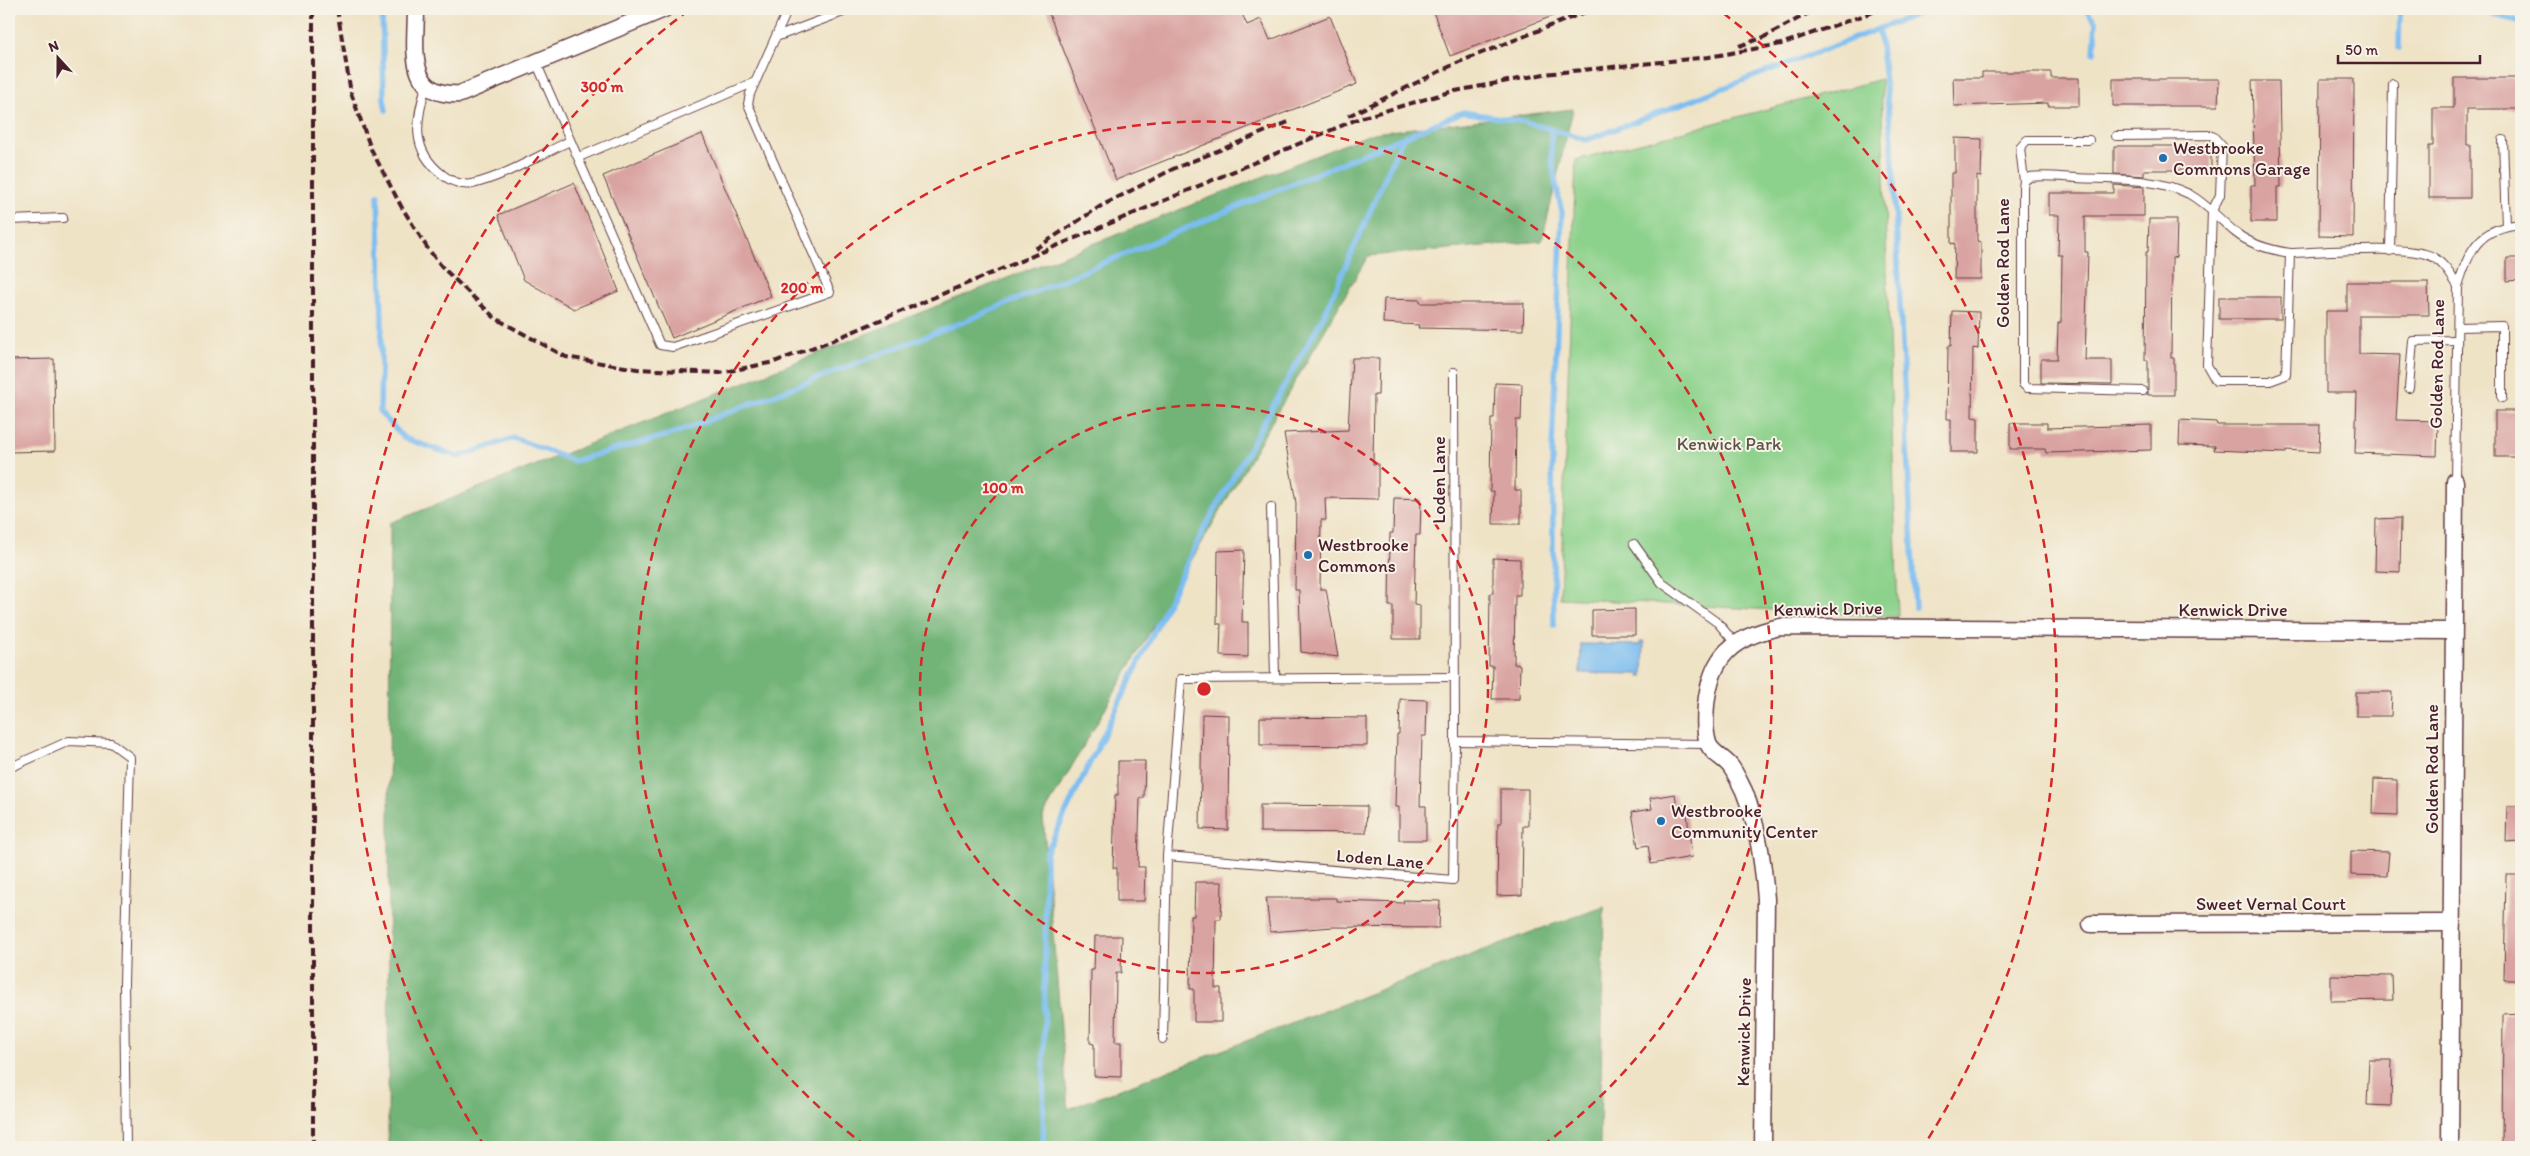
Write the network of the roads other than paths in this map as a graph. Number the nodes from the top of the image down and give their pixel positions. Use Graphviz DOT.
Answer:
graph roads {
  1 [pos="416,9"];
  2 [pos="664,9"];
  3 [pos="788,9"];
  4 [pos="851,9"];
  5 [pos="776,37"];
  6 [pos="536,62"];
  7 [pos="755,82"];
  8 [pos="2393,84"];
  9 [pos="426,86"];
  10 [pos="2116,136"];
  11 [pos="2089,140"];
  12 [pos="2503,140"];
  13 [pos="570,141"];
  14 [pos="579,157"];
  15 [pos="2024,181"];
  16 [pos="2212,211"];
  17 [pos="63,218"];
  18 [pos="9,220"];
  19 [pos="2521,224"];
  20 [pos="2506,226"];
  21 [pos="2390,251"];
  22 [pos="2290,253"];
  23 [pos="2458,286"];
  24 [pos="2458,327"];
  25 [pos="2457,340"];
  26 [pos="1454,372"];
  27 [pos="2409,388"];
  28 [pos="2143,391"];
  29 [pos="2502,398"];
  30 [pos="2456,481"];
  31 [pos="1271,507"];
  32 [pos="1634,544"];
  33 [pos="2453,631"];
  34 [pos="1735,643"];
  35 [pos="1455,677"];
  36 [pos="1275,678"];
  37 [pos="1455,741"];
  38 [pos="1708,744"];
  39 [pos="9,768"];
  40 [pos="1167,856"];
  41 [pos="2091,924"];
  42 [pos="2452,924"];
  43 [pos="1163,1039"];
  44 [pos="126,1147"];
  45 [pos="1763,1147"];
  46 [pos="2450,1147"];
  1 -- 9 [label="street"];
  2 -- 6 [label="street"];
  3 -- 5 [label="lane"];
  4 -- 5 [label="lane"];
  5 -- 7 [label="lane"];
  6 -- 9 [label="street"];
  6 -- 13 [label="lane"];
  7 -- 14 [label="lane"];
  7 -- 14 [label="lane"];
  8 -- 21 [label="lane"];
  9 -- 13 [label="lane"];
  10 -- 16 [label="lane"];
  11 -- 15 [label="lane"];
  12 -- 20 [label="lane"];
  13 -- 14 [label="lane"];
  15 -- 16 [label="lane, Golden Rod Lane"];
  15 -- 28 [label="lane, Golden Rod Lane"];
  16 -- 22 [label="lane, Golden Rod Lane"];
  16 -- 22 [label="lane"];
  17 -- 18 [label="lane"];
  19 -- 20 [label="lane"];
  20 -- 23 [label="lane"];
  21 -- 22 [label="lane, Golden Rod Lane"];
  21 -- 23 [label="lane, Golden Rod Lane"];
  23 -- 24 [label="lane, Golden Rod Lane"];
  24 -- 25 [label="lane, Golden Rod Lane"];
  24 -- 29 [label="lane"];
  25 -- 27 [label="lane"];
  25 -- 30 [label="lane, Golden Rod Lane"];
  26 -- 35 [label="lane, Loden Lane"];
  30 -- 33 [label="street, Golden Rod Lane"];
  31 -- 36 [label="lane"];
  32 -- 34 [label="lane"];
  33 -- 34 [label="street, Kenwick Drive"];
  33 -- 42 [label="street, Golden Rod Lane"];
  34 -- 38 [label="street, Kenwick Drive"];
  35 -- 36 [label="lane"];
  35 -- 37 [label="lane, Loden Lane"];
  36 -- 40 [label="lane"];
  37 -- 38 [label="lane"];
  37 -- 40 [label="lane, Loden Lane"];
  38 -- 45 [label="street, Kenwick Drive"];
  39 -- 44 [label="lane"];
  40 -- 43 [label="lane"];
  41 -- 42 [label="street, Sweet Vernal Court"];
  42 -- 46 [label="street, Golden Rod Lane"];
}
